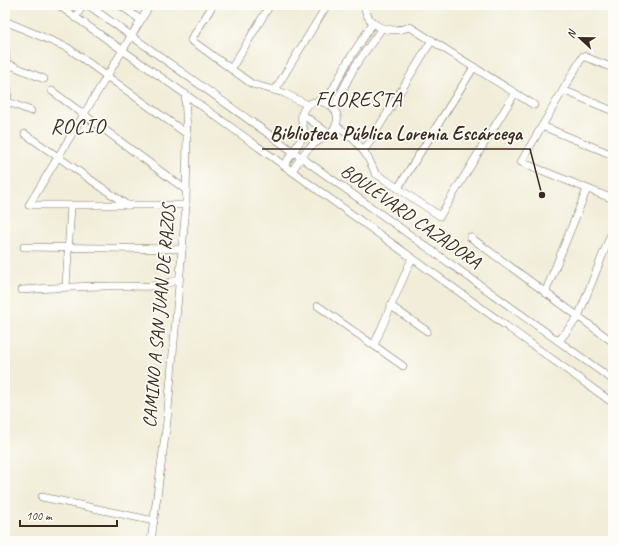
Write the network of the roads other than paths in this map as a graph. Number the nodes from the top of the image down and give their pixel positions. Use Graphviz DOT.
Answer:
graph roads {
  1 [pos="58,5"];
  2 [pos="83,5"];
  3 [pos="88,5"];
  4 [pos="120,5"];
  5 [pos="150,5"];
  6 [pos="213,5"];
  7 [pos="270,5"];
  8 [pos="327,5"];
  9 [pos="364,5"];
  10 [pos="76,18"];
  11 [pos="141,20"];
  12 [pos="5,21"];
  13 [pos="373,23"];
  14 [pos="382,28"];
  15 [pos="131,36"];
  16 [pos="432,40"];
  17 [pos="5,46"];
  18 [pos="122,51"];
  19 [pos="6,63"];
  20 [pos="474,67"];
  21 [pos="613,68"];
  22 [pos="231,69"];
  23 [pos="107,76"];
  24 [pos="44,79"];
  25 [pos="275,90"];
  26 [pos="563,90"];
  27 [pos="52,91"];
  28 [pos="516,93"];
  29 [pos="185,94"];
  30 [pos="326,102"];
  31 [pos="308,105"];
  32 [pos="534,105"];
  33 [pos="334,108"];
  34 [pos="613,111"];
  35 [pos="31,112"];
  36 [pos="84,114"];
  37 [pos="302,114"];
  38 [pos="336,126"];
  39 [pos="542,126"];
  40 [pos="25,134"];
  41 [pos="187,134"];
  42 [pos="329,134"];
  43 [pos="364,151"];
  44 [pos="294,152"];
  45 [pos="613,155"];
  46 [pos="58,157"];
  47 [pos="301,158"];
  48 [pos="284,166"];
  49 [pos="292,171"];
  50 [pos="398,188"];
  51 [pos="588,189"];
  52 [pos="186,190"];
  53 [pos="613,199"];
  54 [pos="70,206"];
  55 [pos="127,206"];
  56 [pos="186,206"];
  57 [pos="613,229"];
  58 [pos="470,237"];
  59 [pos="24,247"];
  60 [pos="68,248"];
  61 [pos="182,249"];
  62 [pos="412,258"];
  63 [pos="179,279"];
  64 [pos="66,286"];
  65 [pos="22,290"];
  66 [pos="545,293"];
  67 [pos="318,306"];
  68 [pos="391,306"];
  69 [pos="578,317"];
  70 [pos="427,331"];
  71 [pos="612,340"];
  72 [pos="559,341"];
  73 [pos="374,345"];
  74 [pos="403,366"];
  75 [pos="613,380"];
  76 [pos="613,404"];
  77 [pos="42,497"];
  78 [pos="154,521"];
  79 [pos="151,541"];
  1 -- 10 [label="street, BOULEVARD CAZADORA"];
  2 -- 10 [label="street"];
  3 -- 15 [label="street, BOULEVARD CAZADORA"];
  4 -- 11 [label="street"];
  5 -- 11 [label="street"];
  6 -- 22 [label="street"];
  7 -- 22 [label="street"];
  8 -- 25 [label="street"];
  9 -- 13 [label="street"];
  10 -- 18 [label="street, BOULEVARD CAZADORA"];
  11 -- 15 [label="street"];
  12 -- 23 [label="street"];
  13 -- 14 [label="street"];
  13 -- 30 [label="street"];
  14 -- 16 [label="street"];
  14 -- 33 [label="street"];
  15 -- 18 [label="street"];
  15 -- 44 [label="street, BOULEVARD CAZADORA"];
  16 -- 20 [label="street"];
  16 -- 43 [label="street"];
  17 -- 19 [label="street"];
  18 -- 23 [label="street"];
  18 -- 29 [label="street, BOULEVARD CAZADORA"];
  19 -- 24 [label="street"];
  19 -- 35 [label="street"];
  20 -- 28 [label="street"];
  20 -- 50 [label="street"];
  21 -- 26 [label="street"];
  22 -- 25 [label="street"];
  23 -- 36 [label="street"];
  23 -- 41 [label="street"];
  25 -- 31 [label="street"];
  26 -- 34 [label="street"];
  26 -- 39 [label="street"];
  27 -- 36 [label="street"];
  28 -- 32 [label="street"];
  28 -- 50 [label="street"];
  29 -- 41 [label="street, CAMINO A SAN JUAN DE RAZOS"];
  29 -- 48 [label="street, BOULEVARD CAZADORA"];
  30 -- 31 [label="street"];
  30 -- 33 [label="street"];
  31 -- 37 [label="street"];
  33 -- 38 [label="street"];
  36 -- 46 [label="street"];
  36 -- 52 [label="street"];
  37 -- 42 [label="street"];
  37 -- 44 [label="street"];
  38 -- 42 [label="street"];
  38 -- 43 [label="street"];
  39 -- 45 [label="street"];
  39 -- 51 [label="street"];
  40 -- 46 [label="street"];
  41 -- 52 [label="street, CAMINO A SAN JUAN DE RAZOS"];
  42 -- 47 [label="street"];
  43 -- 50 [label="street"];
  44 -- 47 [label="street, BOULEVARD CAZADORA"];
  44 -- 48 [label="street"];
  46 -- 54 [label="street"];
  46 -- 55 [label="street"];
  47 -- 49 [label="street"];
  47 -- 72 [label="street, BOULEVARD CAZADORA"];
  48 -- 49 [label="street, BOULEVARD CAZADORA"];
  49 -- 62 [label="street, BOULEVARD CAZADORA"];
  51 -- 53 [label="street"];
  51 -- 66 [label="street"];
  52 -- 56 [label="street, CAMINO A SAN JUAN DE RAZOS"];
  54 -- 55 [label="street"];
  54 -- 60 [label="street"];
  55 -- 56 [label="street"];
  56 -- 61 [label="street, CAMINO A SAN JUAN DE RAZOS"];
  57 -- 69 [label="street"];
  58 -- 66 [label="street"];
  59 -- 60 [label="street"];
  60 -- 61 [label="street"];
  60 -- 64 [label="street"];
  61 -- 63 [label="street, CAMINO A SAN JUAN DE RAZOS"];
  62 -- 68 [label="street"];
  62 -- 76 [label="street, BOULEVARD CAZADORA"];
  63 -- 64 [label="street"];
  63 -- 78 [label="street, CAMINO A SAN JUAN DE RAZOS"];
  64 -- 65 [label="street"];
  66 -- 69 [label="street"];
  67 -- 73 [label="street"];
  68 -- 70 [label="street"];
  68 -- 73 [label="street"];
  69 -- 71 [label="street"];
  69 -- 72 [label="street"];
  72 -- 75 [label="street, BOULEVARD CAZADORA"];
  73 -- 74 [label="street"];
  77 -- 78 [label="street"];
  78 -- 79 [label="street, CAMINO A SAN JUAN DE RAZOS"];
}
